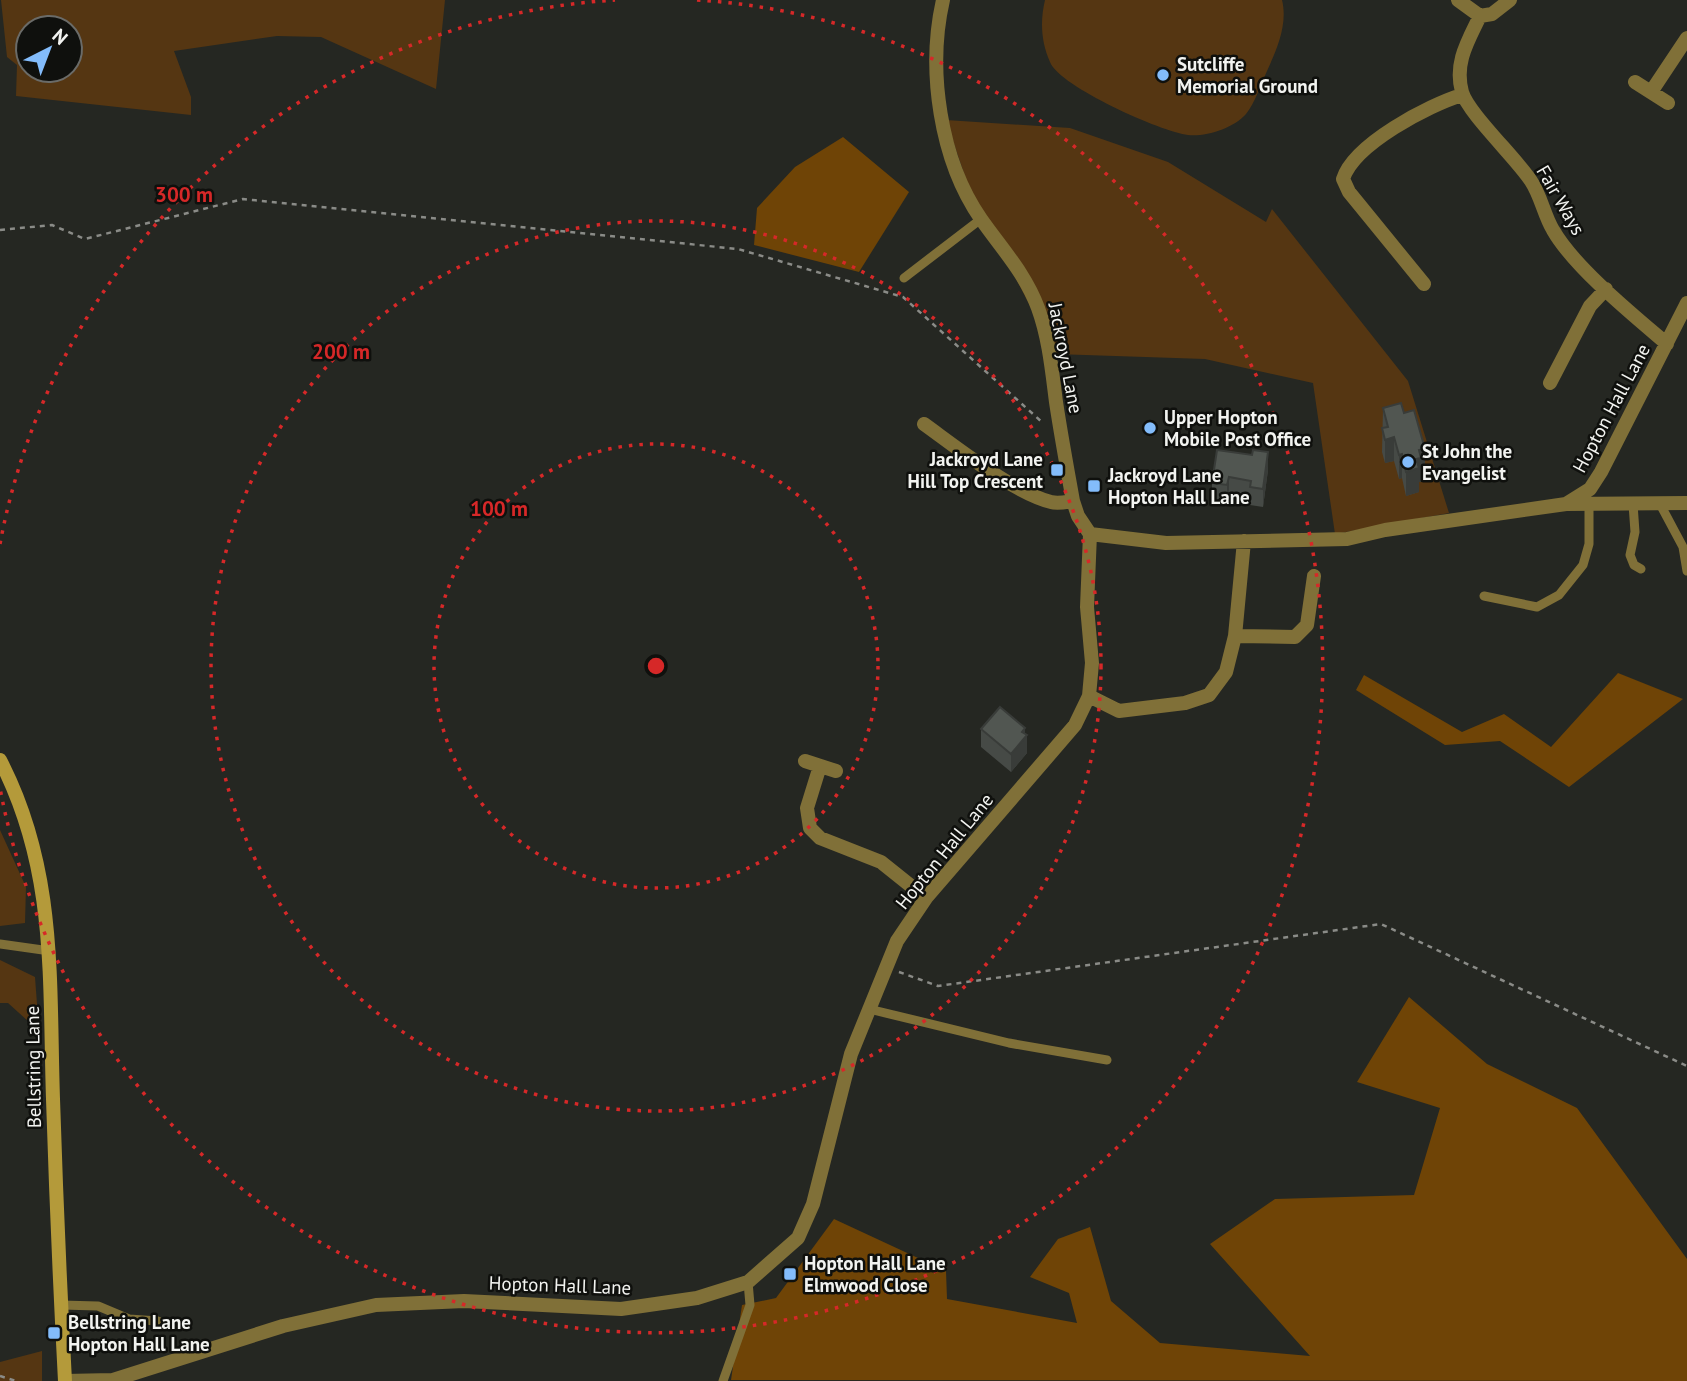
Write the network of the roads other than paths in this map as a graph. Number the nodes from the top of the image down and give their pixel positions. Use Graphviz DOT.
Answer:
graph roads {
  1 [pos="943,0"];
  2 [pos="1458,0"];
  3 [pos="1510,0"];
  4 [pos="1480,16"];
  5 [pos="1687,38"];
  6 [pos="1635,82"];
  7 [pos="1651,92"];
  8 [pos="1462,95"];
  9 [pos="1668,103"];
  10 [pos="981,219"];
  11 [pos="904,278"];
  12 [pos="1424,284"];
  13 [pos="1606,289"];
  14 [pos="1687,303"];
  15 [pos="1667,344"];
  16 [pos="1550,383"];
  17 [pos="924,424"];
  18 [pos="1073,501"];
  19 [pos="1687,503"];
  20 [pos="1566,504"];
  21 [pos="1589,504"];
  22 [pos="1633,504"];
  23 [pos="1660,504"];
  24 [pos="1090,534"];
  25 [pos="1244,541"];
  26 [pos="1642,569"];
  27 [pos="1687,571"];
  28 [pos="1314,576"];
  29 [pos="1484,596"];
  30 [pos="1235,636"];
  31 [pos="1089,696"];
  32 [pos="0,760"];
  33 [pos="805,761"];
  34 [pos="820,766"];
  35 [pos="836,771"];
  36 [pos="926,898"];
  37 [pos="0,944"];
  38 [pos="50,951"];
  39 [pos="869,1009"];
  40 [pos="1107,1060"];
  41 [pos="748,1282"];
  42 [pos="61,1305"];
  43 [pos="158,1321"];
  44 [pos="65,1381"];
  45 [pos="723,1381"];
  1 -- 10 [label="street, Jackroyd Lane"];
  2 -- 4 [label="street"];
  3 -- 4 [label="street"];
  4 -- 8 [label="street"];
  5 -- 7 [label="street"];
  6 -- 7 [label="street"];
  7 -- 9 [label="street"];
  8 -- 12 [label="street"];
  8 -- 13 [label="street, Fair Ways"];
  10 -- 11 [label="lane"];
  10 -- 18 [label="street, Jackroyd Lane"];
  13 -- 15 [label="street, Fair Ways"];
  13 -- 16 [label="street"];
  14 -- 15 [label="street, Hopton Hall Lane"];
  15 -- 20 [label="street, Hopton Hall Lane"];
  17 -- 18 [label="street"];
  18 -- 24 [label="street, Jackroyd Lane"];
  19 -- 23 [label="street"];
  20 -- 21 [label="street"];
  20 -- 25 [label="street, Hopton Hall Lane"];
  21 -- 22 [label="street"];
  21 -- 29 [label="lane"];
  22 -- 23 [label="street"];
  22 -- 26 [label="lane"];
  23 -- 27 [label="lane"];
  24 -- 25 [label="street, Hopton Hall Lane"];
  24 -- 31 [label="street, Hopton Hall Lane"];
  25 -- 30 [label="street"];
  28 -- 30 [label="street"];
  30 -- 31 [label="street"];
  31 -- 36 [label="street, Hopton Hall Lane"];
  32 -- 38 [label="main road, Bellstring Lane"];
  33 -- 34 [label="street"];
  34 -- 35 [label="street"];
  34 -- 36 [label="street"];
  36 -- 39 [label="street, Hopton Hall Lane"];
  37 -- 38 [label="lane"];
  38 -- 42 [label="main road, Bellstring Lane"];
  39 -- 40 [label="lane"];
  39 -- 41 [label="street, Hopton Hall Lane"];
  41 -- 44 [label="street, Hopton Hall Lane"];
  41 -- 45 [label="lane"];
  42 -- 43 [label="lane"];
  42 -- 44 [label="main road, Bellstring Lane"];
}
